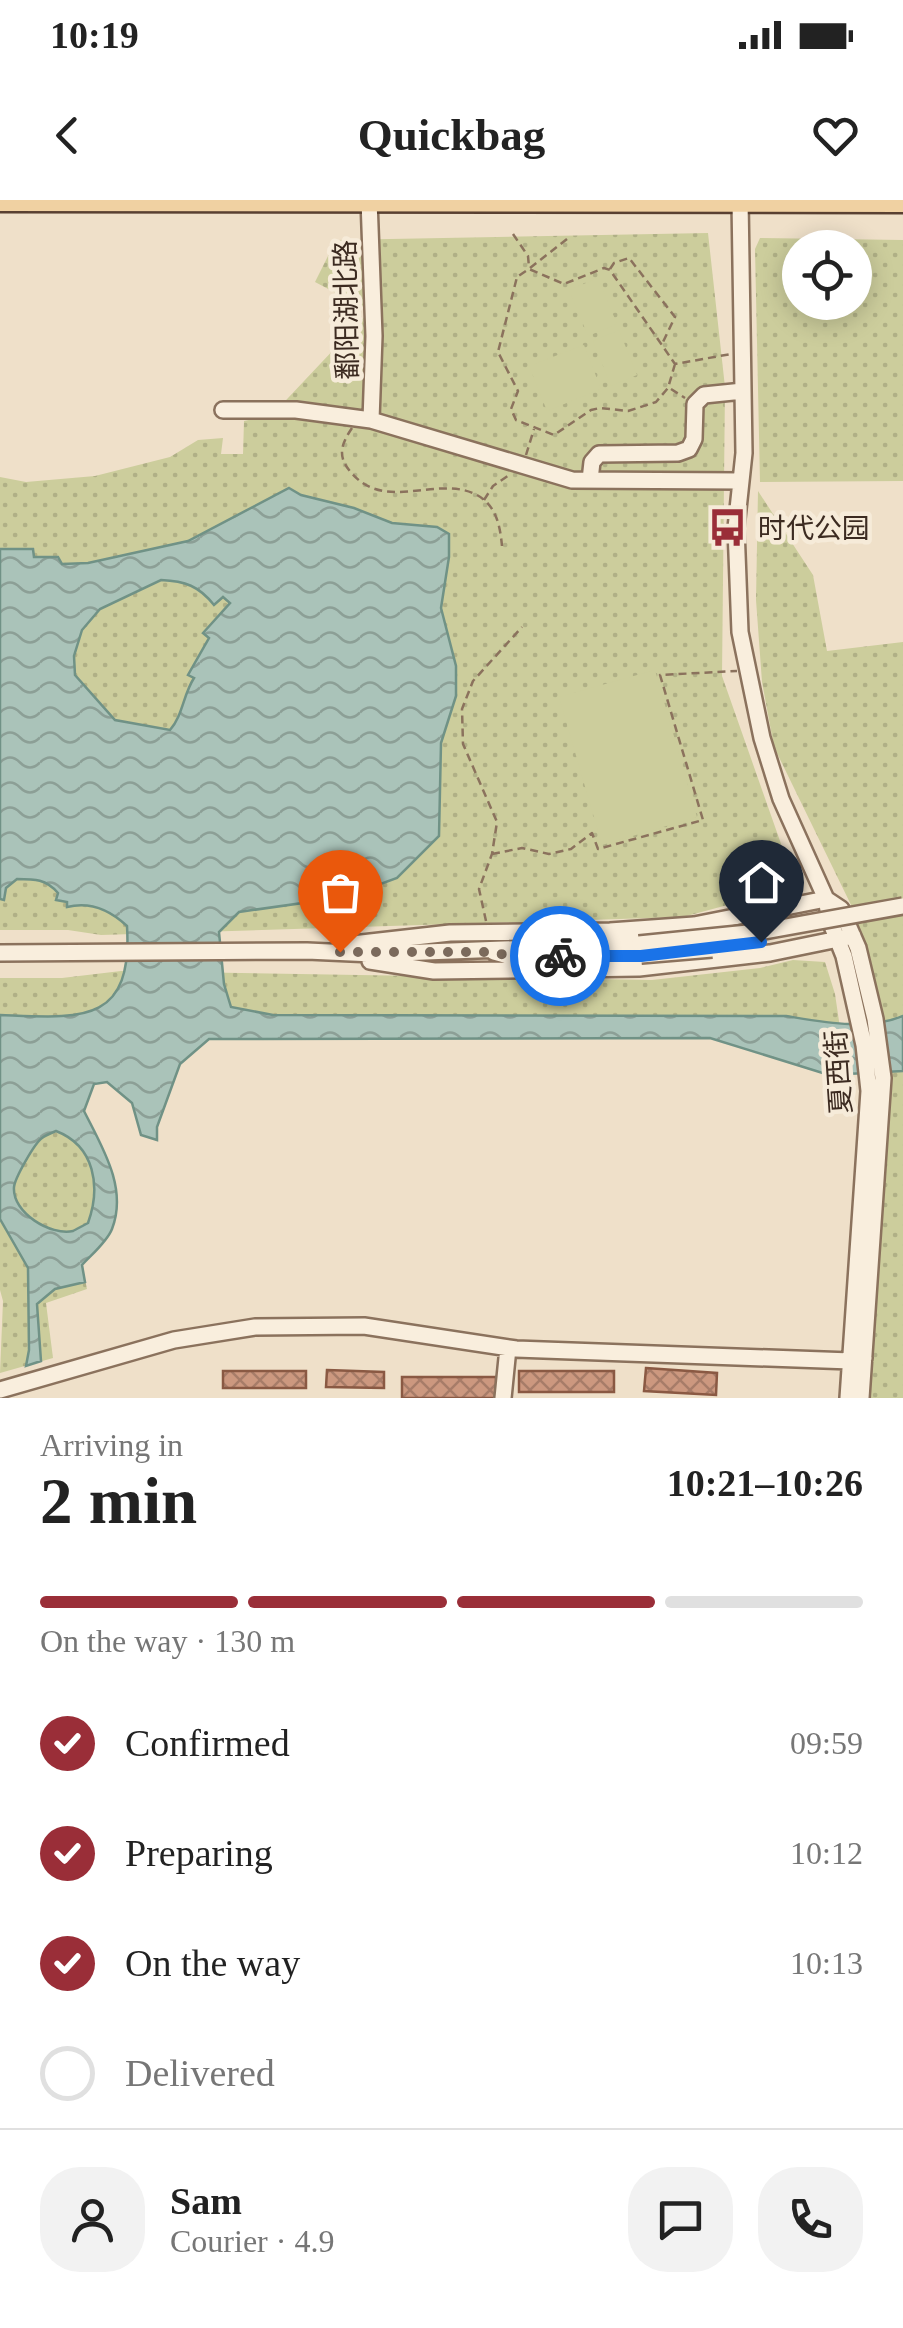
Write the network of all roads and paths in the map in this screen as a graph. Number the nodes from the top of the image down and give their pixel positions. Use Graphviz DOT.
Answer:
graph roads {
  1 [pos="0,201"];
  2 [pos="369,201"];
  3 [pos="740,201"];
  4 [pos="896,202"];
  5 [pos="514,234"];
  6 [pos="566,238"];
  7 [pos="528,269"];
  8 [pos="610,270"];
  9 [pos="661,344"];
  10 [pos="742,352"];
  11 [pos="675,364"];
  12 [pos="668,388"];
  13 [pos="743,390"];
  14 [pos="695,404"];
  15 [pos="223,410"];
  16 [pos="364,419"];
  17 [pos="534,428"];
  18 [pos="522,465"];
  19 [pos="590,480"];
  20 [pos="741,481"];
  21 [pos="484,500"];
  22 [pos="502,546"];
  23 [pos="522,628"];
  24 [pos="748,671"];
  25 [pos="492,854"];
  26 [pos="826,899"];
  27 [pos="903,906"];
  28 [pos="903,915"];
  29 [pos="489,932"];
  30 [pos="845,938"];
  31 [pos="640,950"];
  32 [pos="307,951"];
  33 [pos="0,953"];
  34 [pos="508,1348"];
  35 [pos="858,1359"];
  36 [pos="0,1390"];
  37 [pos="503,1398"];
  38 [pos="848,1398"];
  39 [pos="860,1398"];
  1 -- 2 [label="main road"];
  2 -- 3 [label="main road"];
  2 -- 16 [label="street, 鄱阳湖北路"];
  3 -- 4 [label="main road"];
  3 -- 10 [label="street, 夏西街"];
  5 -- 7 [label="path"];
  6 -- 7 [label="path"];
  7 -- 8 [label="path"];
  7 -- 17 [label="path"];
  8 -- 9 [label="path"];
  8 -- 9 [label="path"];
  9 -- 11 [label="path"];
  10 -- 11 [label="path"];
  10 -- 13 [label="street, 夏西街"];
  11 -- 12 [label="path"];
  12 -- 14 [label="path"];
  12 -- 17 [label="path"];
  13 -- 14 [label="street"];
  13 -- 20 [label="street, 夏西街"];
  14 -- 19 [label="street"];
  15 -- 16 [label="street"];
  16 -- 18 [label="street"];
  16 -- 21 [label="path"];
  17 -- 18 [label="path"];
  18 -- 19 [label="street"];
  18 -- 21 [label="path"];
  19 -- 20 [label="street"];
  20 -- 24 [label="street, 夏西街"];
  21 -- 22 [label="path"];
  23 -- 25 [label="path"];
  24 -- 25 [label="path"];
  24 -- 26 [label="street, 夏西街"];
  25 -- 29 [label="path"];
  26 -- 29 [label="street"];
  26 -- 30 [label="street, 夏西街"];
  27 -- 31 [label="street, bridge"];
  28 -- 31 [label="street, bridge"];
  29 -- 32 [label="street"];
  30 -- 32 [label="street"];
  30 -- 35 [label="street, 夏西街"];
  31 -- 32 [label="street"];
  32 -- 33 [label="street"];
  34 -- 35 [label="street"];
  34 -- 36 [label="street"];
  34 -- 37 [label="street"];
  35 -- 38 [label="street, 夏西街"];
  35 -- 39 [label="street, 夏西街"];
}
